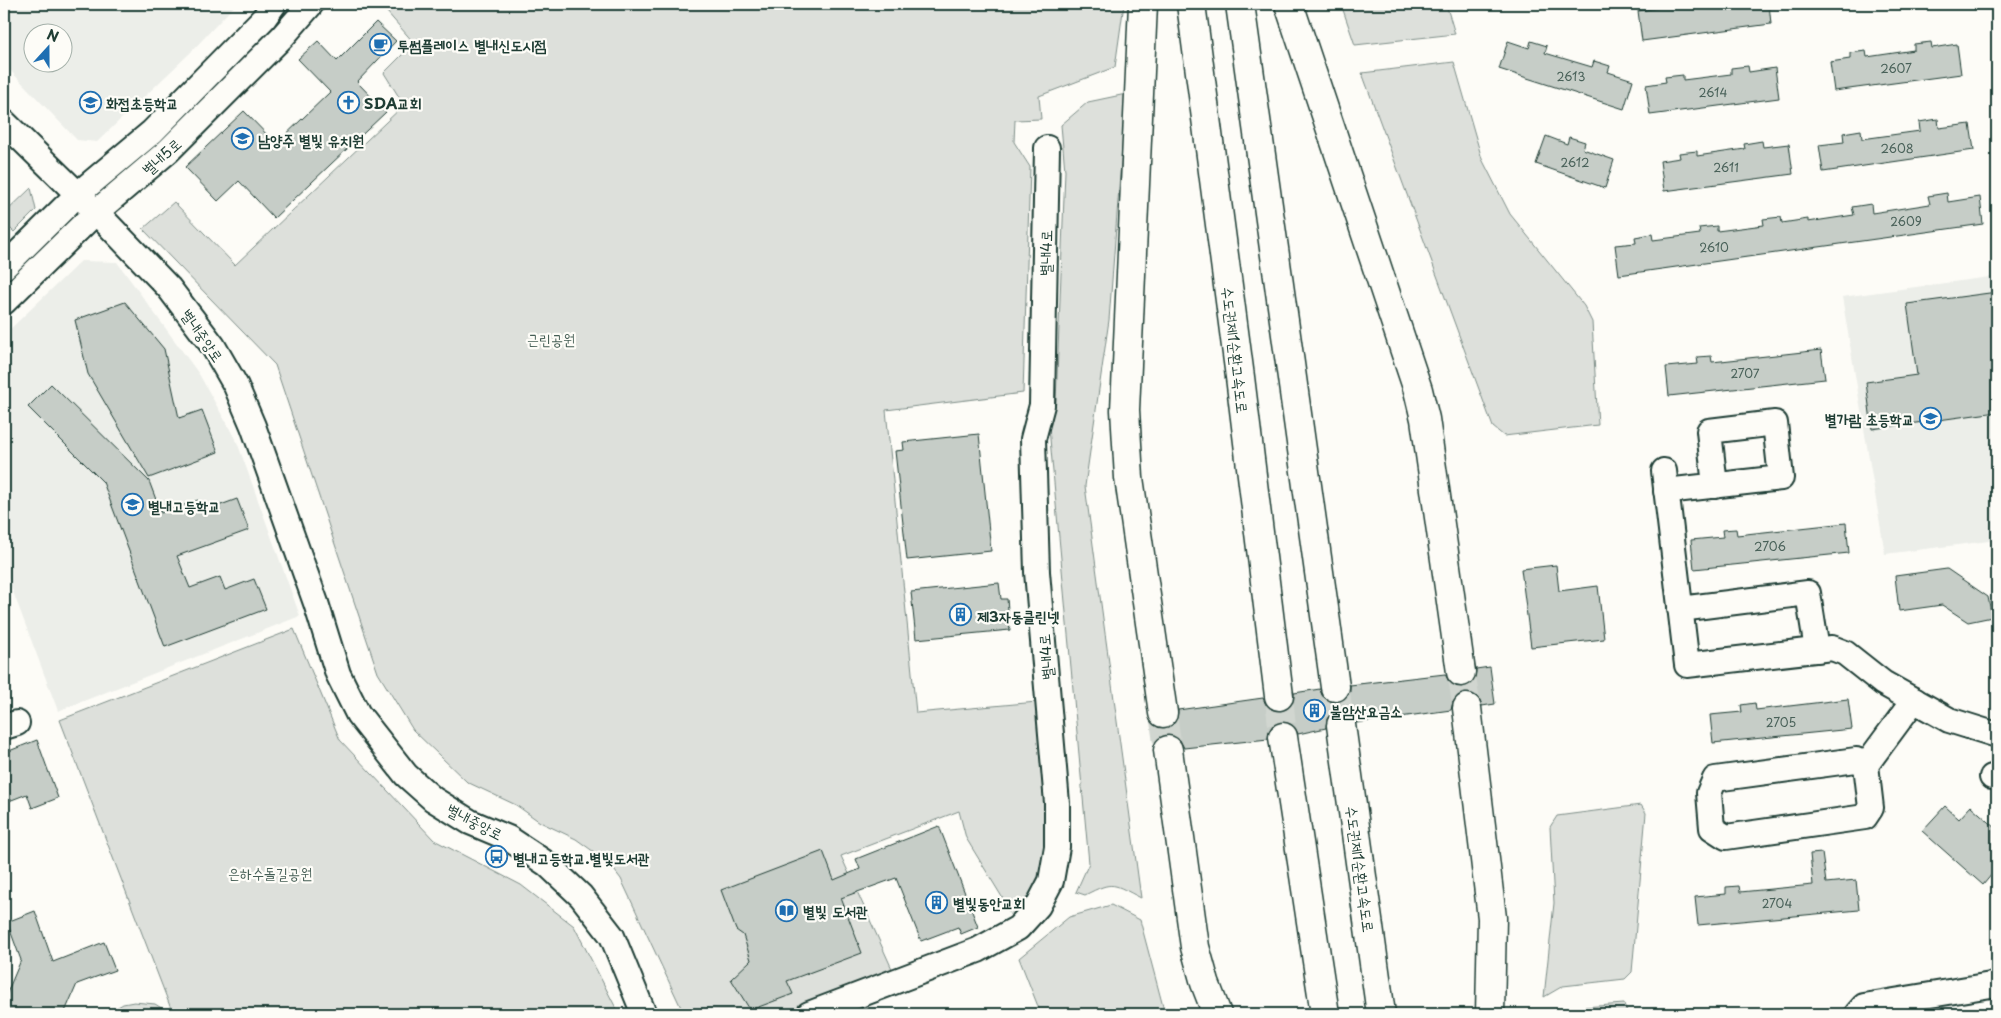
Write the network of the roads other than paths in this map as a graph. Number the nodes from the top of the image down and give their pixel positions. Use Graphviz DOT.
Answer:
graph roads {
  1 [pos="274,4"];
  2 [pos="311,4"];
  3 [pos="1143,4"];
  4 [pos="1191,4"];
  5 [pos="1240,4"];
  6 [pos="1289,4"];
  7 [pos="4,122"];
  8 [pos="1047,148"];
  9 [pos="78,194"];
  10 [pos="96,212"];
  11 [pos="4,267"];
  12 [pos="4,302"];
  13 [pos="1715,486"];
  14 [pos="1680,609"];
  15 [pos="1817,650"];
  16 [pos="1461,672"];
  17 [pos="1335,687"];
  18 [pos="1279,696"];
  19 [pos="1914,700"];
  20 [pos="1467,708"];
  21 [pos="1163,713"];
  22 [pos="1341,725"];
  23 [pos="1997,735"];
  24 [pos="1283,737"];
  25 [pos="1168,750"];
  26 [pos="1866,765"];
  27 [pos="1997,984"];
  28 [pos="644,1014"];
  29 [pos="809,1014"];
  30 [pos="1217,1014"];
  31 [pos="1325,1014"];
  32 [pos="1380,1014"];
  33 [pos="1490,1014"];
  34 [pos="1857,1014"];
  1 -- 9 [label="street, 별내5로"];
  2 -- 10 [label="street, 별내5로"];
  3 -- 21 [label="highway"];
  4 -- 18 [label="highway, 수도권제1순환고속도로"];
  5 -- 17 [label="highway"];
  6 -- 16 [label="highway"];
  7 -- 9 [label="street, 별내중앙로"];
  8 -- 29 [label="street, 별내4로"];
  9 -- 10 [label="street, 별내중앙로"];
  9 -- 11 [label="street, 별내5로"];
  10 -- 12 [label="street, 별내5로"];
  10 -- 28 [label="street, 별내중앙로"];
  13 -- 14 [label="street"];
  14 -- 15 [label="street"];
  14 -- 15 [label="street"];
  15 -- 19 [label="street"];
  19 -- 23 [label="street"];
  19 -- 26 [label="street"];
  20 -- 33 [label="highway"];
  22 -- 32 [label="highway, 수도권제1순환고속도로"];
  24 -- 31 [label="highway"];
  25 -- 30 [label="highway"];
  26 -- 26 [label="street"];
  27 -- 34 [label="street"];
}
